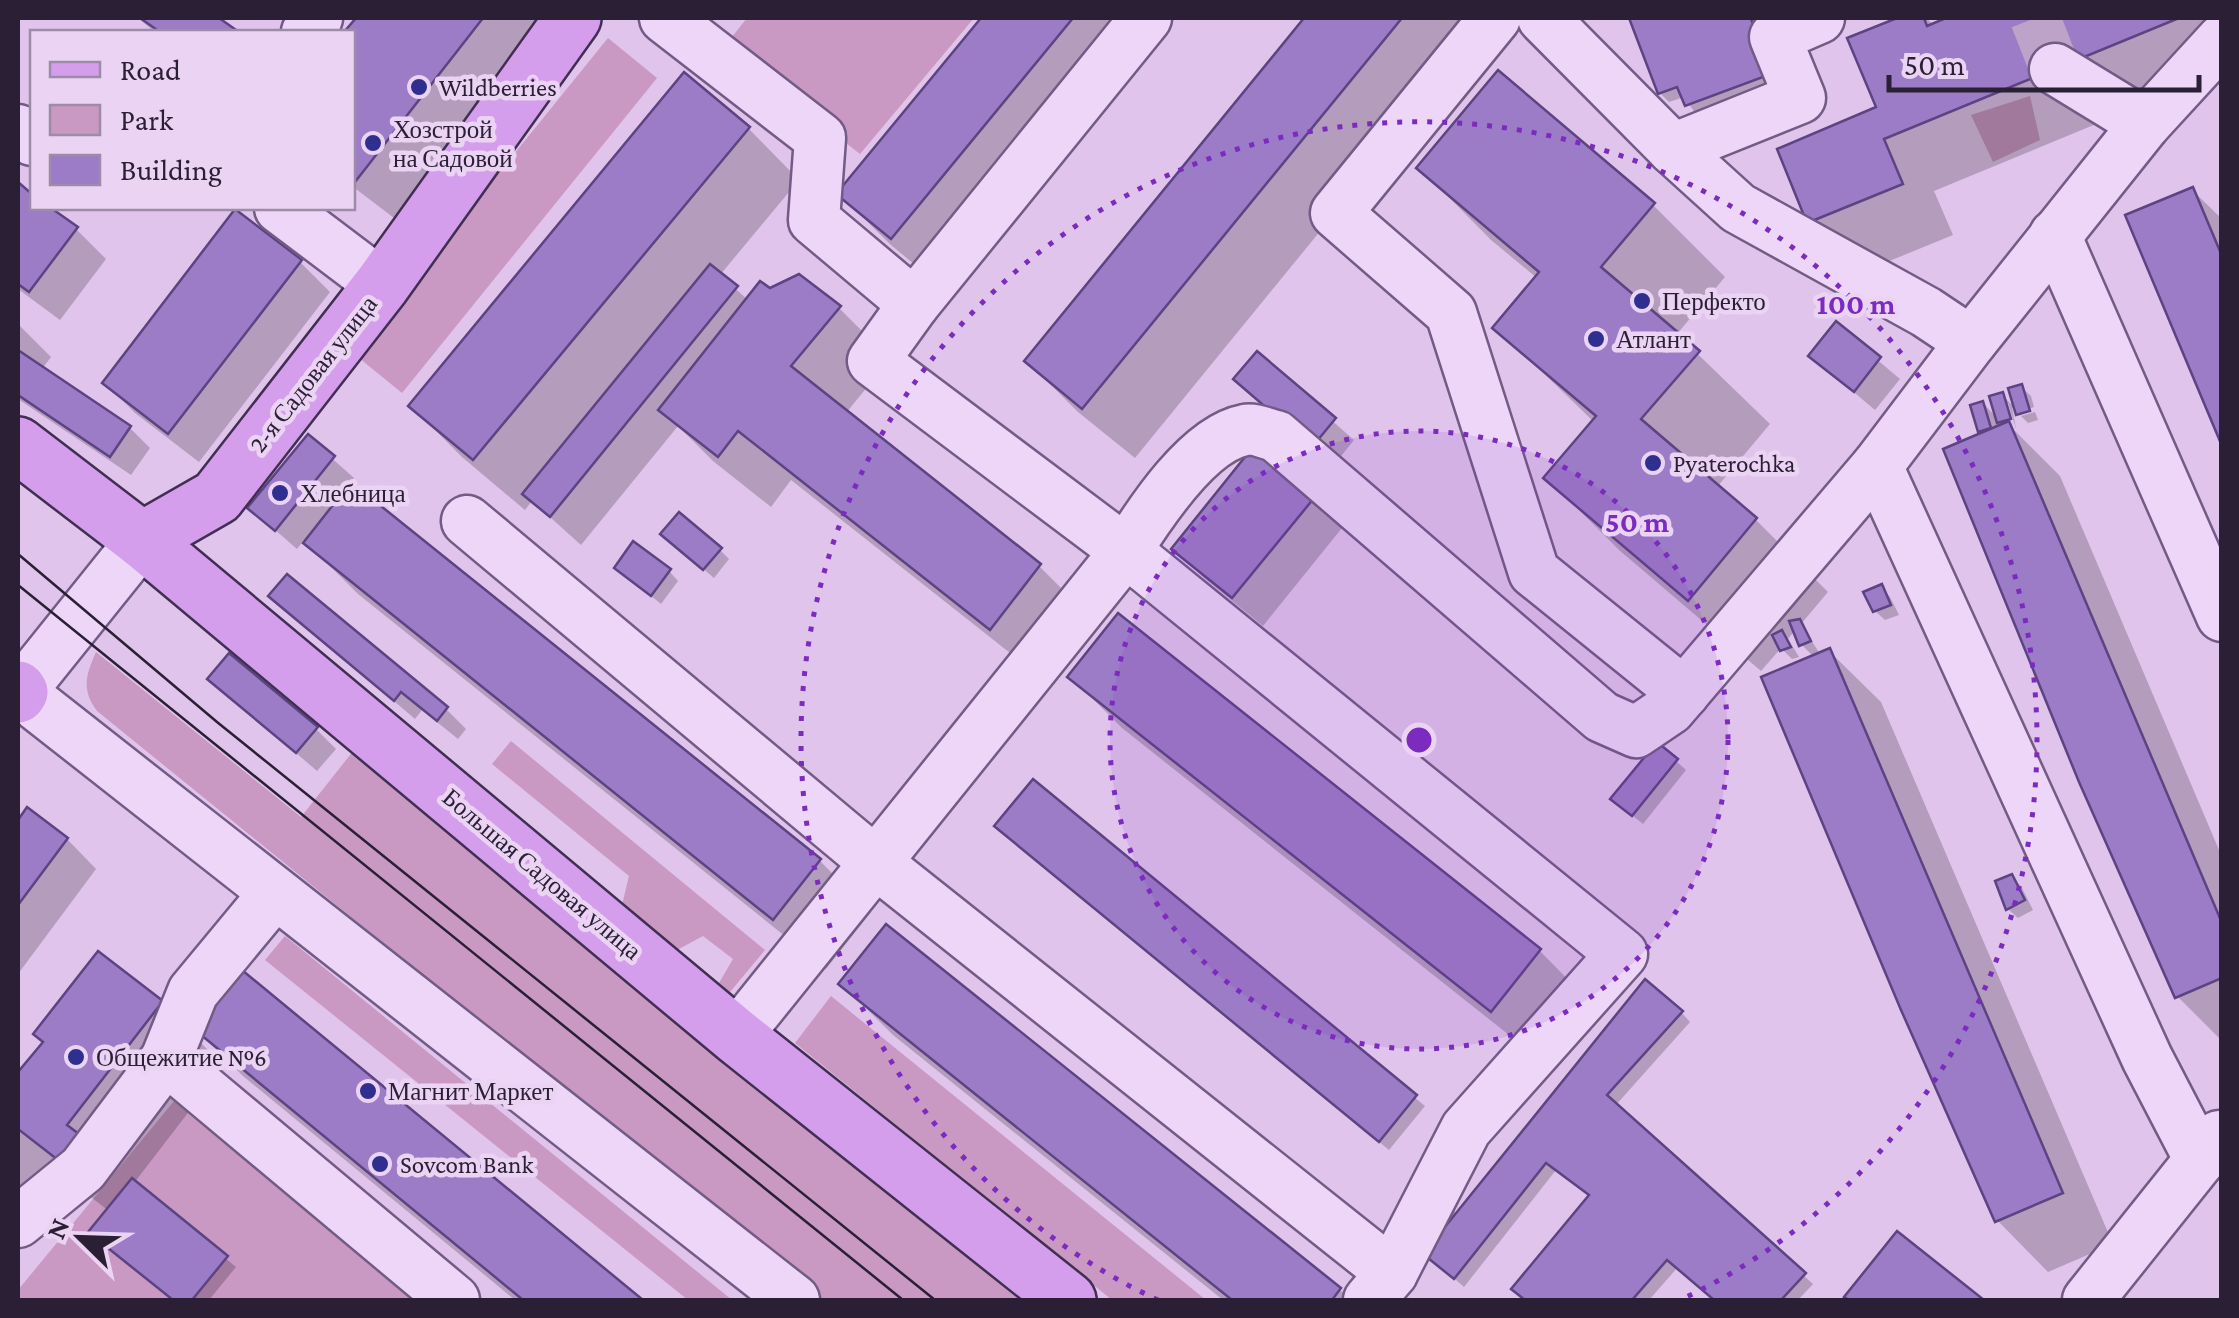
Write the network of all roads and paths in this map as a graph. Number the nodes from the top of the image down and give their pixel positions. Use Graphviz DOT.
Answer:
graph roads {
  1 [pos="573,18"];
  2 [pos="665,18"];
  3 [pos="1146,18"];
  4 [pos="1495,18"];
  5 [pos="1543,18"];
  6 [pos="1819,18"];
  7 [pos="2222,40"];
  8 [pos="2054,69"];
  9 [pos="2146,124"];
  10 [pos="1672,149"];
  11 [pos="283,210"];
  12 [pos="2055,235"];
  13 [pos="382,285"];
  14 [pos="914,304"];
  15 [pos="1971,342"];
  16 [pos="18,445"];
  17 [pos="1877,466"];
  18 [pos="467,521"];
  19 [pos="142,540"];
  20 [pos="1126,552"];
  21 [pos="2222,616"];
  22 [pos="18,692"];
  23 [pos="1684,693"];
  24 [pos="875,862"];
  25 [pos="275,893"];
  26 [pos="736,1036"];
  27 [pos="166,1060"];
  28 [pos="2211,1146"];
  29 [pos="18,1222"];
  30 [pos="1380,1287"];
  31 [pos="454,1300"];
  32 [pos="794,1300"];
  33 [pos="1068,1300"];
  34 [pos="2088,1300"];
  1 -- 13 [label="main road, 2-я Садовая улица"];
  2 -- 14 [label="street"];
  3 -- 14 [label="street"];
  4 -- 23 [label="street"];
  5 -- 10 [label="street"];
  6 -- 10 [label="street"];
  7 -- 9 [label="street"];
  8 -- 9 [label="street"];
  9 -- 12 [label="street"];
  10 -- 15 [label="street"];
  11 -- 13 [label="street"];
  12 -- 15 [label="street"];
  12 -- 21 [label="street"];
  13 -- 19 [label="main road, 2-я Садовая улица"];
  14 -- 20 [label="street"];
  15 -- 17 [label="street"];
  16 -- 19 [label="main road, Большая Садовая улица"];
  17 -- 23 [label="street"];
  17 -- 28 [label="street"];
  18 -- 24 [label="street"];
  19 -- 22 [label="street, 2-я Садовая улица"];
  19 -- 26 [label="main road, Большая Садовая улица"];
  20 -- 23 [label="street"];
  20 -- 24 [label="street"];
  20 -- 30 [label="street"];
  22 -- 25 [label="street"];
  24 -- 26 [label="street"];
  24 -- 30 [label="street"];
  25 -- 27 [label="street"];
  25 -- 32 [label="street"];
  26 -- 33 [label="main road, Большая Садовая улица"];
  27 -- 29 [label="street"];
  27 -- 31 [label="street"];
  28 -- 34 [label="street"];
}
